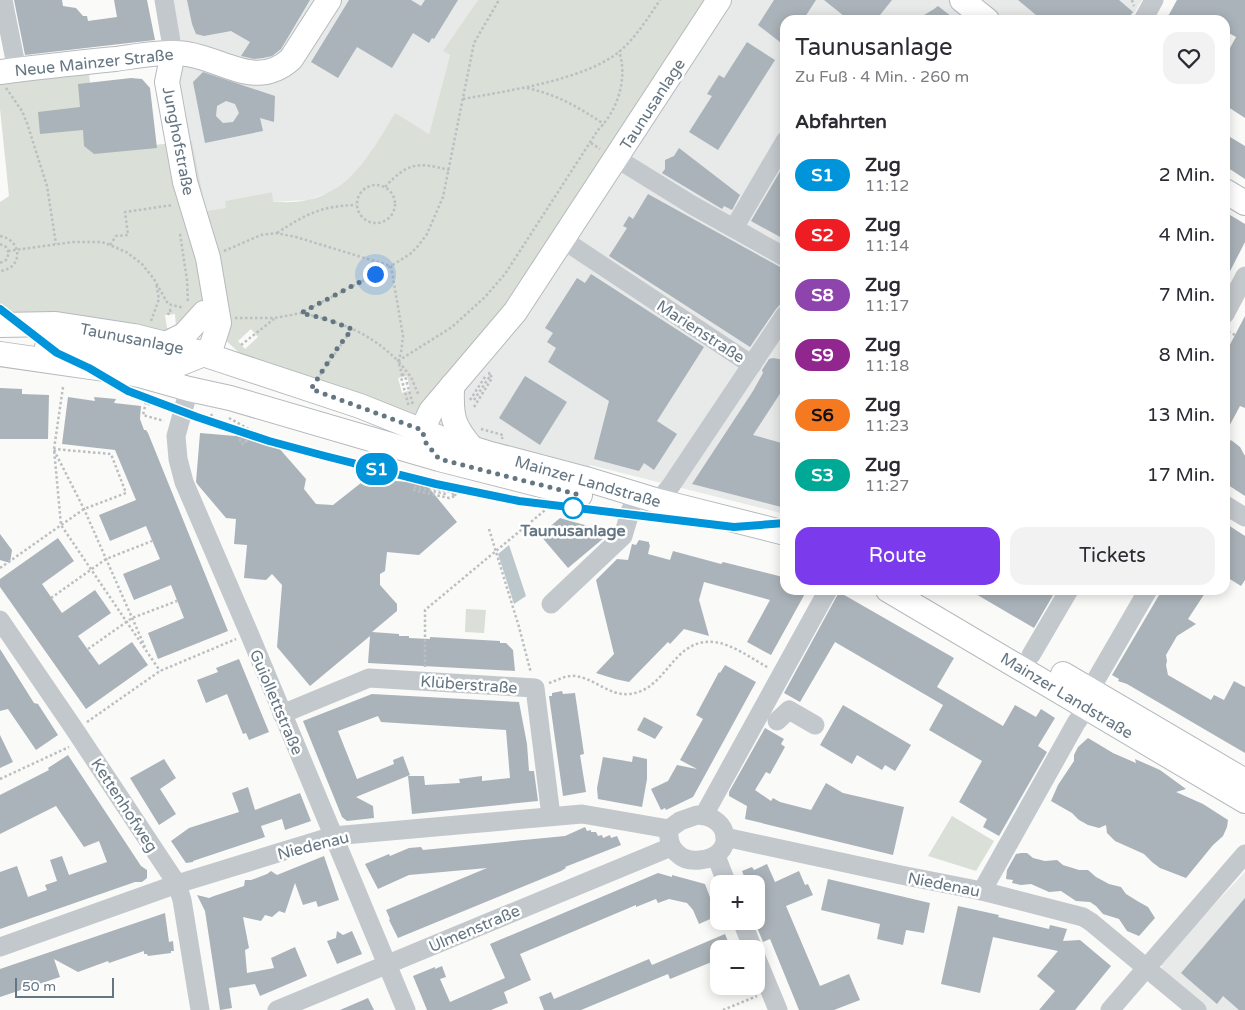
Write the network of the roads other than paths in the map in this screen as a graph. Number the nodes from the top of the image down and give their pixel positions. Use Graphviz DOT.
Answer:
graph roads {
  1 [pos="2,0"];
  2 [pos="164,0"];
  3 [pos="329,0"];
  4 [pos="719,0"];
  5 [pos="1154,0"];
  6 [pos="1146,15"];
  7 [pos="173,53"];
  8 [pos="8,77"];
  9 [pos="780,150"];
  10 [pos="616,158"];
  11 [pos="1230,194"];
  12 [pos="1245,203"];
  13 [pos="734,228"];
  14 [pos="562,239"];
  15 [pos="780,254"];
  16 [pos="1245,276"];
  17 [pos="1230,313"];
  18 [pos="209,316"];
  19 [pos="780,323"];
  20 [pos="0,325"];
  21 [pos="166,344"];
  22 [pos="0,354"];
  23 [pos="198,355"];
  24 [pos="752,365"];
  25 [pos="260,372"];
  26 [pos="452,386"];
  27 [pos="203,388"];
  28 [pos="416,431"];
  29 [pos="476,438"];
  30 [pos="658,501"];
  31 [pos="1230,508"];
  32 [pos="631,509"];
  33 [pos="1245,517"];
  34 [pos="780,532"];
  35 [pos="780,545"];
  36 [pos="825,595"];
  37 [pos="897,595"];
  38 [pos="929,595"];
  39 [pos="1067,595"];
  40 [pos="1145,595"];
  41 [pos="550,604"];
  42 [pos="0,620"];
  43 [pos="1031,655"];
  44 [pos="1088,698"];
  45 [pos="282,714"];
  46 [pos="776,721"];
  47 [pos="815,725"];
  48 [pos="1245,781"];
  49 [pos="1245,801"];
  50 [pos="704,815"];
  51 [pos="552,816"];
  52 [pos="333,836"];
  53 [pos="725,837"];
  54 [pos="670,838"];
  55 [pos="1245,854"];
  56 [pos="716,856"];
  57 [pos="723,875"];
  58 [pos="177,884"];
  59 [pos="982,891"];
  60 [pos="0,947"];
  61 [pos="386,965"];
  62 [pos="1146,967"];
  63 [pos="765,978"];
  64 [pos="200,1010"];
  65 [pos="277,1010"];
  66 [pos="406,1010"];
  67 [pos="778,1010"];
  68 [pos="1110,1010"];
  69 [pos="1197,1010"];
  1 -- 8 [label="street"];
  2 -- 7 [label="street, Junghofstraße"];
  3 -- 7 [label="main road, Neue Mainzer Straße"];
  4 -- 10 [label="main road, Taunusanlage"];
  5 -- 6 [label="street"];
  7 -- 8 [label="main road, Neue Mainzer Straße"];
  7 -- 18 [label="main road, Junghofstraße"];
  9 -- 13 [label="street"];
  10 -- 13 [label="street"];
  10 -- 14 [label="main road, Taunusanlage"];
  11 -- 12 [label="main road"];
  13 -- 15 [label="street"];
  14 -- 24 [label="street, Marienstraße"];
  14 -- 26 [label="main road, Taunusanlage"];
  16 -- 17 [label="street"];
  18 -- 21 [label="main road"];
  18 -- 23 [label="main road"];
  18 -- 25 [label="main road"];
  19 -- 24 [label="street"];
  20 -- 21 [label="main road, Taunusanlage"];
  21 -- 23 [label="main road, Taunusanlage"];
  22 -- 23 [label="main road"];
  22 -- 27 [label="main road, Taunusanlage"];
  23 -- 25 [label="main road, Taunusanlage"];
  23 -- 27 [label="main road"];
  24 -- 30 [label="street, Marienstraße"];
  25 -- 27 [label="main road, Taunusanlage"];
  25 -- 28 [label="main road, Taunusanlage"];
  26 -- 28 [label="main road, Taunusanlage"];
  26 -- 29 [label="main road"];
  27 -- 28 [label="main road, Taunusanlage"];
  27 -- 45 [label="street, Guiollettstraße"];
  28 -- 29 [label="main road, Mainzer Landstraße"];
  28 -- 32 [label="main road, Mainzer Landstraße"];
  29 -- 30 [label="main road, Mainzer Landstraße"];
  30 -- 34 [label="main road, Mainzer Landstraße"];
  31 -- 33 [label="street"];
  32 -- 35 [label="main road, Mainzer Landstraße"];
  32 -- 41 [label="street"];
  36 -- 50 [label="street"];
  37 -- 44 [label="main road, Mainzer Landstraße"];
  38 -- 43 [label="main road, Mainzer Landstraße"];
  39 -- 43 [label="street, Mainzer Landstraße"];
  40 -- 44 [label="street, Mainzer Landstraße"];
  42 -- 58 [label="street, Kettenhofweg"];
  43 -- 44 [label="main road, Mainzer Landstraße"];
  44 -- 48 [label="main road, Mainzer Landstraße"];
  44 -- 49 [label="main road, Mainzer Landstraße"];
  44 -- 59 [label="street"];
  45 -- 51 [label="street, Klüberstraße"];
  45 -- 52 [label="street, Guiollettstraße"];
  46 -- 47 [label="street"];
  50 -- 53 [label="street"];
  50 -- 54 [label="street"];
  51 -- 52 [label="street, Niedenau"];
  51 -- 54 [label="street, Niedenau"];
  52 -- 58 [label="street, Niedenau"];
  52 -- 61 [label="street, Guiollettstraße"];
  53 -- 56 [label="street"];
  53 -- 59 [label="street, Niedenau"];
  54 -- 56 [label="street"];
  54 -- 61 [label="street, Ulmenstraße"];
  55 -- 62 [label="street"];
  56 -- 57 [label="street"];
  58 -- 60 [label="street, Niedenau"];
  58 -- 64 [label="street, Kettenhofweg"];
  59 -- 62 [label="street, Niedenau"];
  61 -- 65 [label="street, Ulmenstraße"];
  61 -- 66 [label="street, Guiollettstraße"];
  62 -- 68 [label="street"];
  62 -- 69 [label="street, Niedenau"];
  63 -- 67 [label="street"];
}
